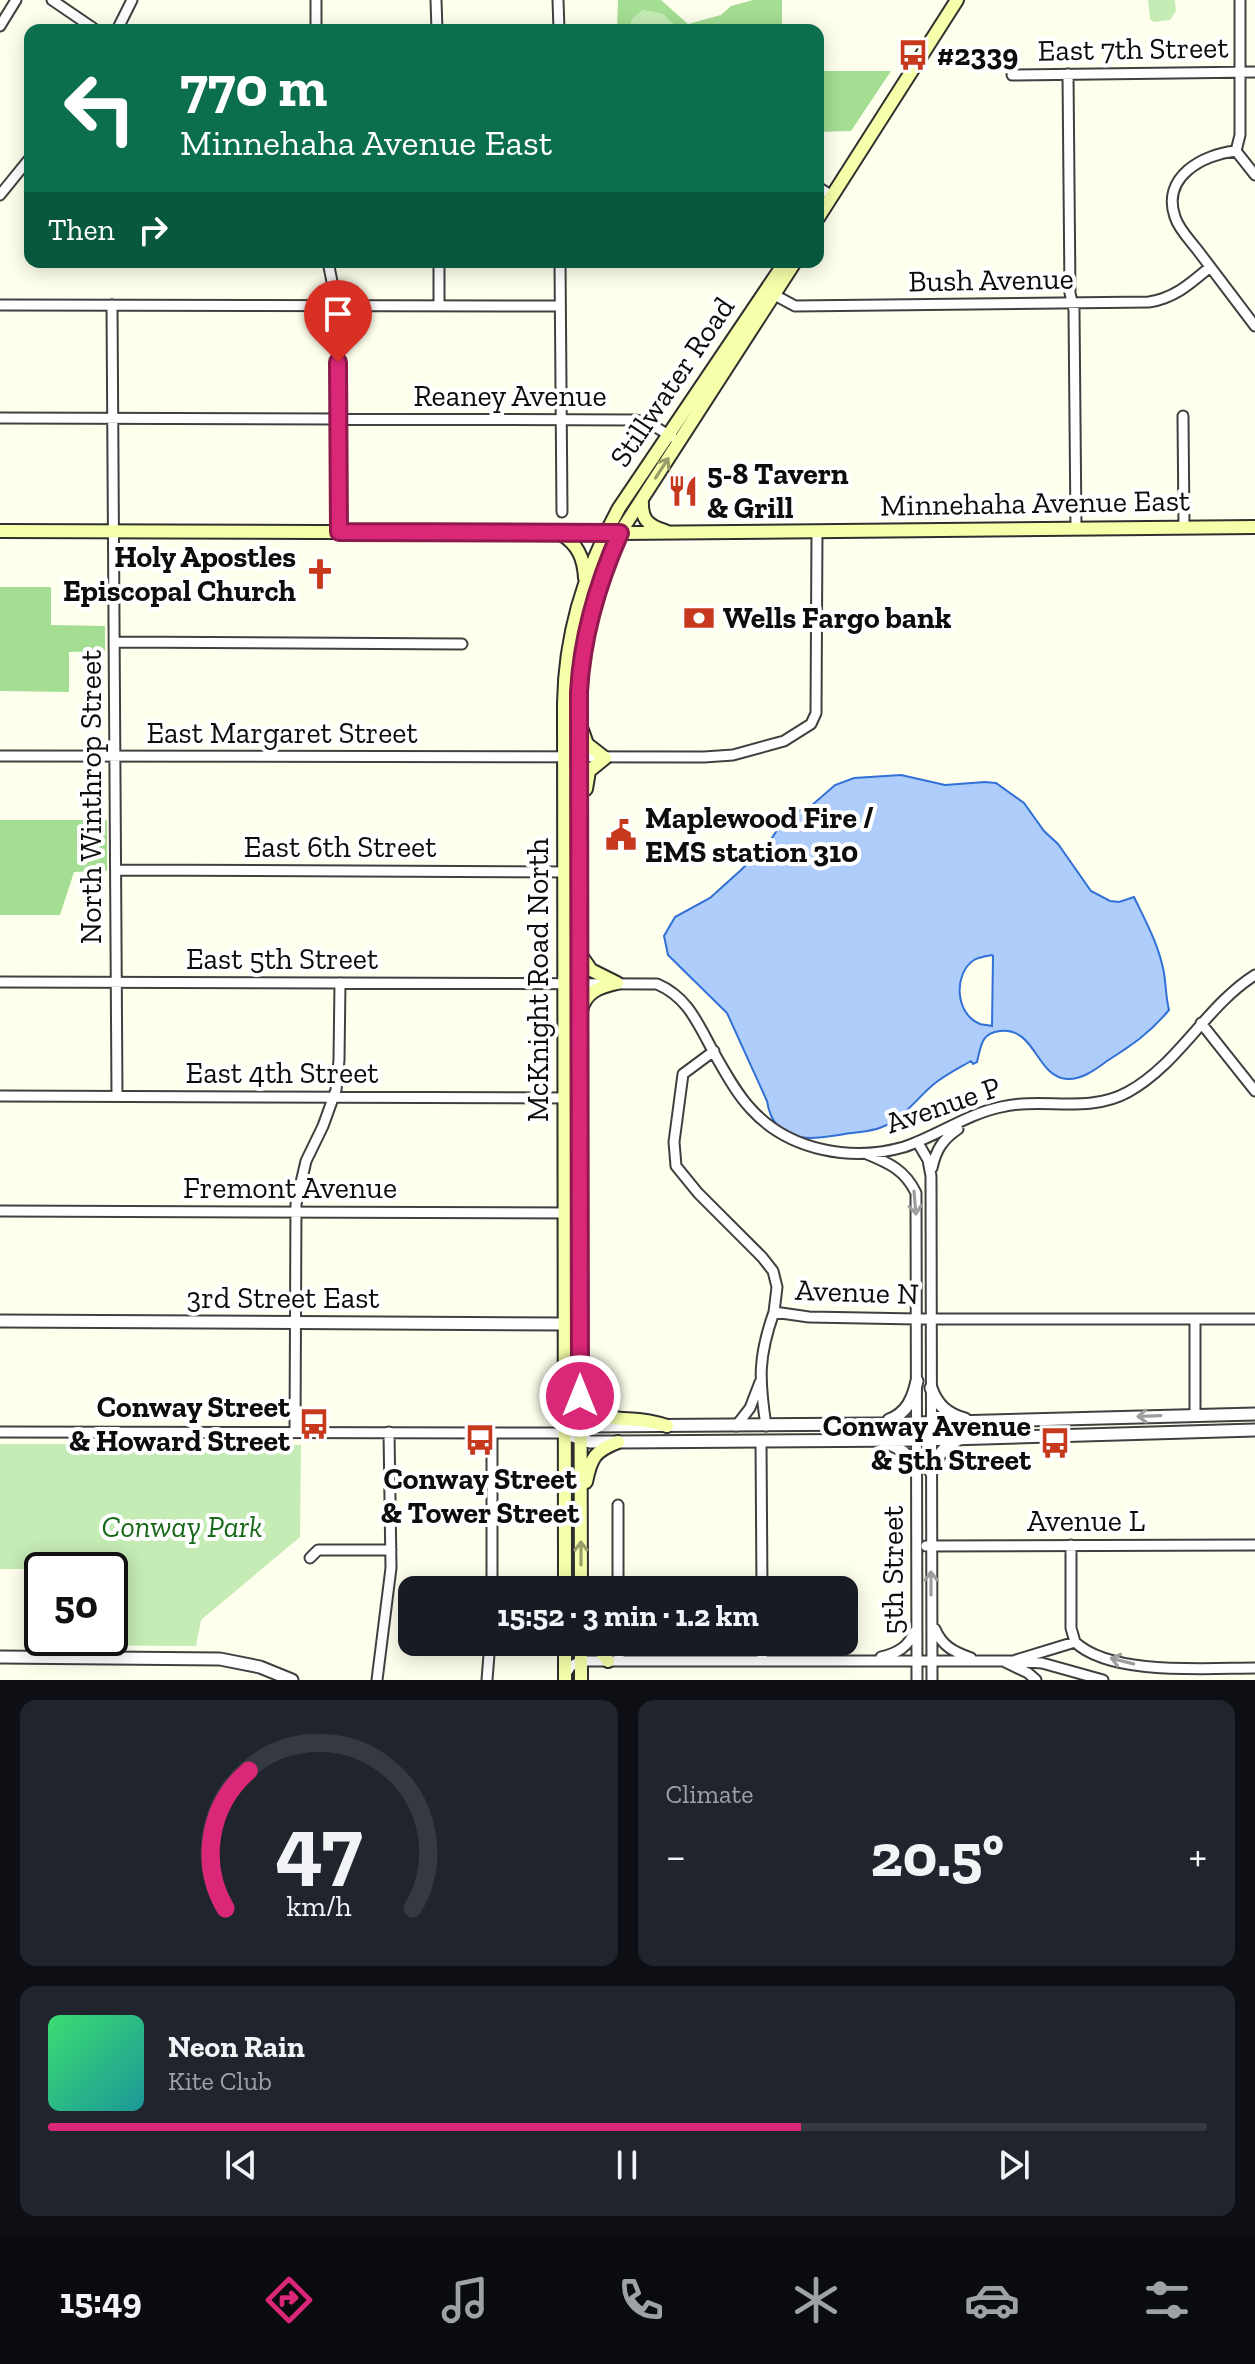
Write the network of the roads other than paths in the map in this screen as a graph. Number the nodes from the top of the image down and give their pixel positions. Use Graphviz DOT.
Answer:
graph roads {
  1 [pos="16,0"];
  2 [pos="52,0"];
  3 [pos="132,0"];
  4 [pos="316,0"];
  5 [pos="436,0"];
  6 [pos="558,0"];
  7 [pos="957,0"];
  8 [pos="1240,0"];
  9 [pos="87,24"];
  10 [pos="120,24"];
  11 [pos="316,24"];
  12 [pos="437,24"];
  13 [pos="559,24"];
  14 [pos="0,26"];
  15 [pos="1239,72"];
  16 [pos="1255,72"];
  17 [pos="1068,74"];
  18 [pos="1012,75"];
  19 [pos="1236,151"];
  20 [pos="24,165"];
  21 [pos="1255,175"];
  22 [pos="824,191"];
  23 [pos="0,195"];
  24 [pos="832,196"];
  25 [pos="824,209"];
  26 [pos="1210,267"];
  27 [pos="329,268"];
  28 [pos="439,268"];
  29 [pos="560,268"];
  30 [pos="782,268"];
  31 [pos="790,268"];
  32 [pos="770,292"];
  33 [pos="1072,302"];
  34 [pos="0,305"];
  35 [pos="112,305"];
  36 [pos="337,306"];
  37 [pos="439,306"];
  38 [pos="560,306"];
  39 [pos="1255,326"];
  40 [pos="1183,416"];
  41 [pos="0,418"];
  42 [pos="113,419"];
  43 [pos="561,419"];
  44 [pos="337,420"];
  45 [pos="667,434"];
  46 [pos="679,442"];
  47 [pos="642,499"];
  48 [pos="562,512"];
  49 [pos="1184,527"];
  50 [pos="1255,527"];
  51 [pos="1076,528"];
  52 [pos="0,531"];
  53 [pos="113,531"];
  54 [pos="817,531"];
  55 [pos="831,531"];
  56 [pos="339,532"];
  57 [pos="558,532"];
  58 [pos="605,533"];
  59 [pos="620,533"];
  60 [pos="672,533"];
  61 [pos="817,549"];
  62 [pos="585,579"];
  63 [pos="114,642"];
  64 [pos="462,644"];
  65 [pos="579,719"];
  66 [pos="0,756"];
  67 [pos="115,756"];
  68 [pos="564,758"];
  69 [pos="580,758"];
  70 [pos="605,758"];
  71 [pos="580,819"];
  72 [pos="116,870"];
  73 [pos="564,872"];
  74 [pos="579,872"];
  75 [pos="579,953"];
  76 [pos="1255,975"];
  77 [pos="0,982"];
  78 [pos="116,983"];
  79 [pos="340,983"];
  80 [pos="617,983"];
  81 [pos="564,984"];
  82 [pos="579,984"];
  83 [pos="579,1019"];
  84 [pos="1201,1023"];
  85 [pos="714,1051"];
  86 [pos="1255,1091"];
  87 [pos="0,1096"];
  88 [pos="117,1096"];
  89 [pos="334,1098"];
  90 [pos="564,1098"];
  91 [pos="579,1098"];
  92 [pos="974,1116"];
  93 [pos="918,1143"];
  94 [pos="864,1153"];
  95 [pos="931,1176"];
  96 [pos="0,1211"];
  97 [pos="295,1212"];
  98 [pos="564,1213"];
  99 [pos="579,1213"];
  100 [pos="774,1312"];
  101 [pos="917,1319"];
  102 [pos="931,1319"];
  103 [pos="1195,1319"];
  104 [pos="1255,1319"];
  105 [pos="0,1321"];
  106 [pos="295,1322"];
  107 [pos="565,1324"];
  108 [pos="580,1353"];
  109 [pos="917,1381"];
  110 [pos="760,1382"];
  111 [pos="931,1388"];
  112 [pos="1255,1414"];
  113 [pos="1195,1415"];
  114 [pos="973,1421"];
  115 [pos="917,1423"];
  116 [pos="931,1423"];
  117 [pos="878,1424"];
  118 [pos="667,1426"];
  119 [pos="736,1426"];
  120 [pos="760,1426"];
  121 [pos="1255,1430"];
  122 [pos="0,1432"];
  123 [pos="295,1432"];
  124 [pos="389,1432"];
  125 [pos="492,1433"];
  126 [pos="564,1433"];
  127 [pos="580,1433"];
  128 [pos="963,1438"];
  129 [pos="931,1439"];
  130 [pos="872,1440"];
  131 [pos="917,1440"];
  132 [pos="761,1441"];
  133 [pos="618,1442"];
  134 [pos="665,1442"];
  135 [pos="916,1472"];
  136 [pos="931,1472"];
  137 [pos="618,1505"];
  138 [pos="581,1517"];
  139 [pos="931,1545"];
  140 [pos="1071,1545"];
  141 [pos="1255,1545"];
  142 [pos="917,1546"];
  143 [pos="391,1550"];
  144 [pos="310,1558"];
  145 [pos="492,1576"];
  146 [pos="565,1576"];
  147 [pos="581,1576"];
  148 [pos="618,1576"];
  149 [pos="762,1576"];
  150 [pos="932,1620"];
  151 [pos="917,1624"];
  152 [pos="1075,1642"];
  153 [pos="489,1656"];
  154 [pos="565,1656"];
  155 [pos="581,1656"];
  156 [pos="608,1656"];
  157 [pos="615,1656"];
  158 [pos="762,1656"];
  159 [pos="0,1657"];
  160 [pos="581,1661"];
  161 [pos="613,1661"];
  162 [pos="762,1661"];
  163 [pos="869,1661"];
  164 [pos="917,1661"];
  165 [pos="932,1661"];
  166 [pos="978,1661"];
  167 [pos="1001,1661"];
  168 [pos="1013,1661"];
  169 [pos="1255,1668"];
  170 [pos="565,1677"];
  171 [pos="292,1680"];
  172 [pos="377,1680"];
  173 [pos="487,1680"];
  174 [pos="581,1680"];
  175 [pos="917,1680"];
  176 [pos="932,1680"];
  177 [pos="1036,1680"];
  178 [pos="1103,1680"];
  1 -- 14 [label="street"];
  2 -- 9 [label="street"];
  3 -- 10 [label="street"];
  4 -- 11 [label="street"];
  5 -- 12 [label="street"];
  6 -- 13 [label="street"];
  7 -- 24 [label="main road"];
  8 -- 15 [label="street"];
  15 -- 16 [label="street, East 7th Street"];
  15 -- 17 [label="street, East 7th Street"];
  15 -- 19 [label="street"];
  17 -- 18 [label="street, East 7th Street"];
  17 -- 33 [label="street"];
  19 -- 21 [label="street"];
  19 -- 26 [label="street"];
  20 -- 23 [label="street"];
  22 -- 24 [label="street"];
  24 -- 25 [label="main road"];
  26 -- 33 [label="street, Bush Avenue"];
  26 -- 39 [label="street"];
  27 -- 36 [label="street"];
  28 -- 37 [label="street"];
  29 -- 38 [label="street"];
  30 -- 32 [label="main road, Stillwater Road"];
  31 -- 32 [label="main road, Stillwater Road"];
  32 -- 33 [label="street, Bush Avenue"];
  32 -- 45 [label="main road, Stillwater Road"];
  32 -- 46 [label="main road, Stillwater Road"];
  33 -- 51 [label="street"];
  34 -- 35 [label="street"];
  35 -- 36 [label="street"];
  35 -- 42 [label="street, North Winthrop Street"];
  36 -- 37 [label="street"];
  36 -- 44 [label="street"];
  37 -- 38 [label="street"];
  38 -- 43 [label="street"];
  40 -- 49 [label="street"];
  41 -- 42 [label="street, Reaney Avenue"];
  42 -- 44 [label="street, Reaney Avenue"];
  42 -- 53 [label="street, North Winthrop Street"];
  43 -- 44 [label="street, Reaney Avenue"];
  43 -- 45 [label="street, Reaney Avenue"];
  43 -- 48 [label="street"];
  44 -- 56 [label="street"];
  45 -- 46 [label="street, Reaney Avenue"];
  45 -- 58 [label="main road, Stillwater Road"];
  47 -- 46 [label="main road, Stillwater Road, one-way"];
  47 -- 59 [label="main road, Stillwater Road"];
  47 -- 60 [label="main road"];
  49 -- 50 [label="main road, Minnehaha Avenue East"];
  49 -- 51 [label="main road, Minnehaha Avenue East"];
  51 -- 55 [label="main road, Minnehaha Avenue East"];
  52 -- 53 [label="main road, Minnehaha Avenue East"];
  53 -- 56 [label="main road, Minnehaha Avenue East"];
  53 -- 63 [label="street, North Winthrop Street"];
  54 -- 55 [label="main road, Minnehaha Avenue East"];
  54 -- 60 [label="main road, Minnehaha Avenue East"];
  54 -- 61 [label="street"];
  55 -- 61 [label="street"];
  56 -- 57 [label="main road, Minnehaha Avenue East"];
  57 -- 58 [label="main road, Minnehaha Avenue East"];
  57 -- 62 [label="main road"];
  58 -- 59 [label="main road, Minnehaha Avenue East"];
  58 -- 62 [label="main road, McKnight Road North"];
  59 -- 60 [label="main road, Minnehaha Avenue East"];
  59 -- 65 [label="main road, McKnight Road North"];
  61 -- 70 [label="street"];
  62 -- 68 [label="main road, McKnight Road North"];
  63 -- 64 [label="street"];
  63 -- 67 [label="street, North Winthrop Street"];
  65 -- 69 [label="main road, McKnight Road North"];
  65 -- 70 [label="main road"];
  66 -- 67 [label="street, East Margaret Street"];
  67 -- 68 [label="street, East Margaret Street"];
  67 -- 72 [label="street, North Winthrop Street"];
  68 -- 69 [label="street, East Margaret Street"];
  68 -- 73 [label="main road, McKnight Road North"];
  69 -- 70 [label="street, East Margaret Street"];
  69 -- 71 [label="main road, McKnight Road North"];
  70 -- 71 [label="main road"];
  71 -- 74 [label="main road, McKnight Road North"];
  72 -- 73 [label="street, East 6th Street"];
  72 -- 78 [label="street, North Winthrop Street"];
  73 -- 74 [label="street, East 6th Street"];
  73 -- 81 [label="main road, McKnight Road North"];
  74 -- 75 [label="main road, McKnight Road North"];
  75 -- 80 [label="main road"];
  75 -- 82 [label="main road, McKnight Road North"];
  76 -- 84 [label="street, Avenue P"];
  77 -- 78 [label="street, East 5th Street"];
  78 -- 79 [label="street, East 5th Street"];
  78 -- 88 [label="street, North Winthrop Street"];
  79 -- 81 [label="street, East 5th Street"];
  79 -- 89 [label="street"];
  80 -- 82 [label="street, Avenue P"];
  80 -- 83 [label="main road"];
  80 -- 85 [label="street, Avenue P"];
  81 -- 82 [label="street, East 5th Street"];
  81 -- 90 [label="main road, McKnight Road North"];
  82 -- 83 [label="main road, McKnight Road North"];
  83 -- 91 [label="main road, McKnight Road North"];
  84 -- 86 [label="street"];
  84 -- 92 [label="street, Avenue P"];
  85 -- 94 [label="street, Avenue P"];
  85 -- 100 [label="street, Avenue N"];
  87 -- 88 [label="street, East 4th Street"];
  88 -- 89 [label="street, East 4th Street"];
  89 -- 90 [label="street, East 4th Street"];
  89 -- 97 [label="street"];
  90 -- 91 [label="street, East 4th Street"];
  90 -- 98 [label="main road, McKnight Road North"];
  91 -- 99 [label="main road, McKnight Road North"];
  92 -- 93 [label="street, Avenue P"];
  92 -- 95 [label="street"];
  93 -- 94 [label="street, Avenue P"];
  93 -- 95 [label="street, 5th Street"];
  94 -- 101 [label="street, 5th Street, one-way"];
  95 -- 102 [label="street, 5th Street"];
  96 -- 97 [label="street, Fremont Avenue"];
  97 -- 98 [label="street, Fremont Avenue"];
  97 -- 106 [label="street"];
  98 -- 99 [label="street, Fremont Avenue"];
  98 -- 107 [label="main road, McKnight Road North"];
  99 -- 108 [label="main road, McKnight Road North"];
  100 -- 101 [label="street, Avenue N"];
  100 -- 110 [label="street"];
  101 -- 102 [label="street, Avenue N"];
  101 -- 109 [label="street, 5th Street"];
  102 -- 103 [label="street, Avenue N"];
  102 -- 111 [label="street, 5th Street"];
  103 -- 104 [label="street, Avenue N"];
  103 -- 113 [label="street"];
  105 -- 106 [label="street, 3rd Street East"];
  106 -- 107 [label="street, 3rd Street East"];
  106 -- 123 [label="street"];
  107 -- 126 [label="main road, McKnight Road North"];
  108 -- 118 [label="main road"];
  108 -- 127 [label="main road, McKnight Road North"];
  109 -- 115 [label="street, 5th Street"];
  109 -- 117 [label="street"];
  110 -- 119 [label="street"];
  110 -- 120 [label="street"];
  111 -- 114 [label="street"];
  111 -- 116 [label="street, 5th Street"];
  112 -- 113 [label="street"];
  113 -- 114 [label="street, one-way"];
  114 -- 116 [label="street"];
  115 -- 116 [label="street"];
  115 -- 117 [label="street"];
  115 -- 131 [label="street, 5th Street"];
  116 -- 129 [label="street, 5th Street"];
  117 -- 120 [label="street"];
  118 -- 119 [label="street"];
  118 -- 127 [label="street"];
  119 -- 120 [label="street"];
  120 -- 134 [label="street"];
  121 -- 128 [label="street"];
  122 -- 123 [label="street"];
  123 -- 124 [label="street"];
  124 -- 125 [label="street"];
  124 -- 143 [label="street"];
  125 -- 126 [label="street"];
  125 -- 145 [label="street"];
  126 -- 127 [label="street"];
  126 -- 146 [label="main road, McKnight Road North"];
  127 -- 133 [label="street"];
  127 -- 138 [label="main road, McKnight Road North"];
  128 -- 129 [label="street"];
  128 -- 136 [label="street"];
  129 -- 131 [label="street"];
  129 -- 136 [label="street, 5th Street"];
  130 -- 131 [label="street"];
  130 -- 132 [label="street"];
  130 -- 135 [label="street"];
  131 -- 135 [label="street, 5th Street"];
  132 -- 134 [label="street"];
  132 -- 149 [label="street"];
  133 -- 134 [label="street"];
  133 -- 138 [label="main road"];
  135 -- 142 [label="street, 5th Street"];
  136 -- 139 [label="street, 5th Street"];
  137 -- 148 [label="street"];
  147 -- 138 [label="main road, one-way"];
  139 -- 140 [label="street, Avenue L"];
  139 -- 142 [label="street, Avenue L"];
  150 -- 139 [label="street, 5th Street, one-way"];
  140 -- 141 [label="street, Avenue L"];
  140 -- 152 [label="street"];
  142 -- 151 [label="street, 5th Street"];
  143 -- 144 [label="street"];
  143 -- 172 [label="street"];
  150 -- 165 [label="street, 5th Street"];
  150 -- 166 [label="street"];
  151 -- 163 [label="street"];
  151 -- 164 [label="street, 5th Street"];
  152 -- 168 [label="street"];
  169 -- 152 [label="street, one-way"];
  153 -- 173 [label="street"];
  154 -- 170 [label="main road"];
  155 -- 160 [label="main road"];
  156 -- 161 [label="main road"];
  157 -- 161 [label="street"];
  158 -- 162 [label="street"];
  159 -- 171 [label="street"];
  160 -- 161 [label="street"];
  160 -- 170 [label="street"];
  160 -- 174 [label="main road"];
  161 -- 162 [label="street"];
  162 -- 163 [label="street"];
  163 -- 164 [label="street"];
  164 -- 165 [label="street"];
  164 -- 175 [label="street, 5th Street"];
  165 -- 166 [label="street"];
  165 -- 176 [label="street, 5th Street"];
  166 -- 167 [label="street"];
  167 -- 168 [label="street"];
  167 -- 177 [label="street"];
  168 -- 178 [label="street"];
}
